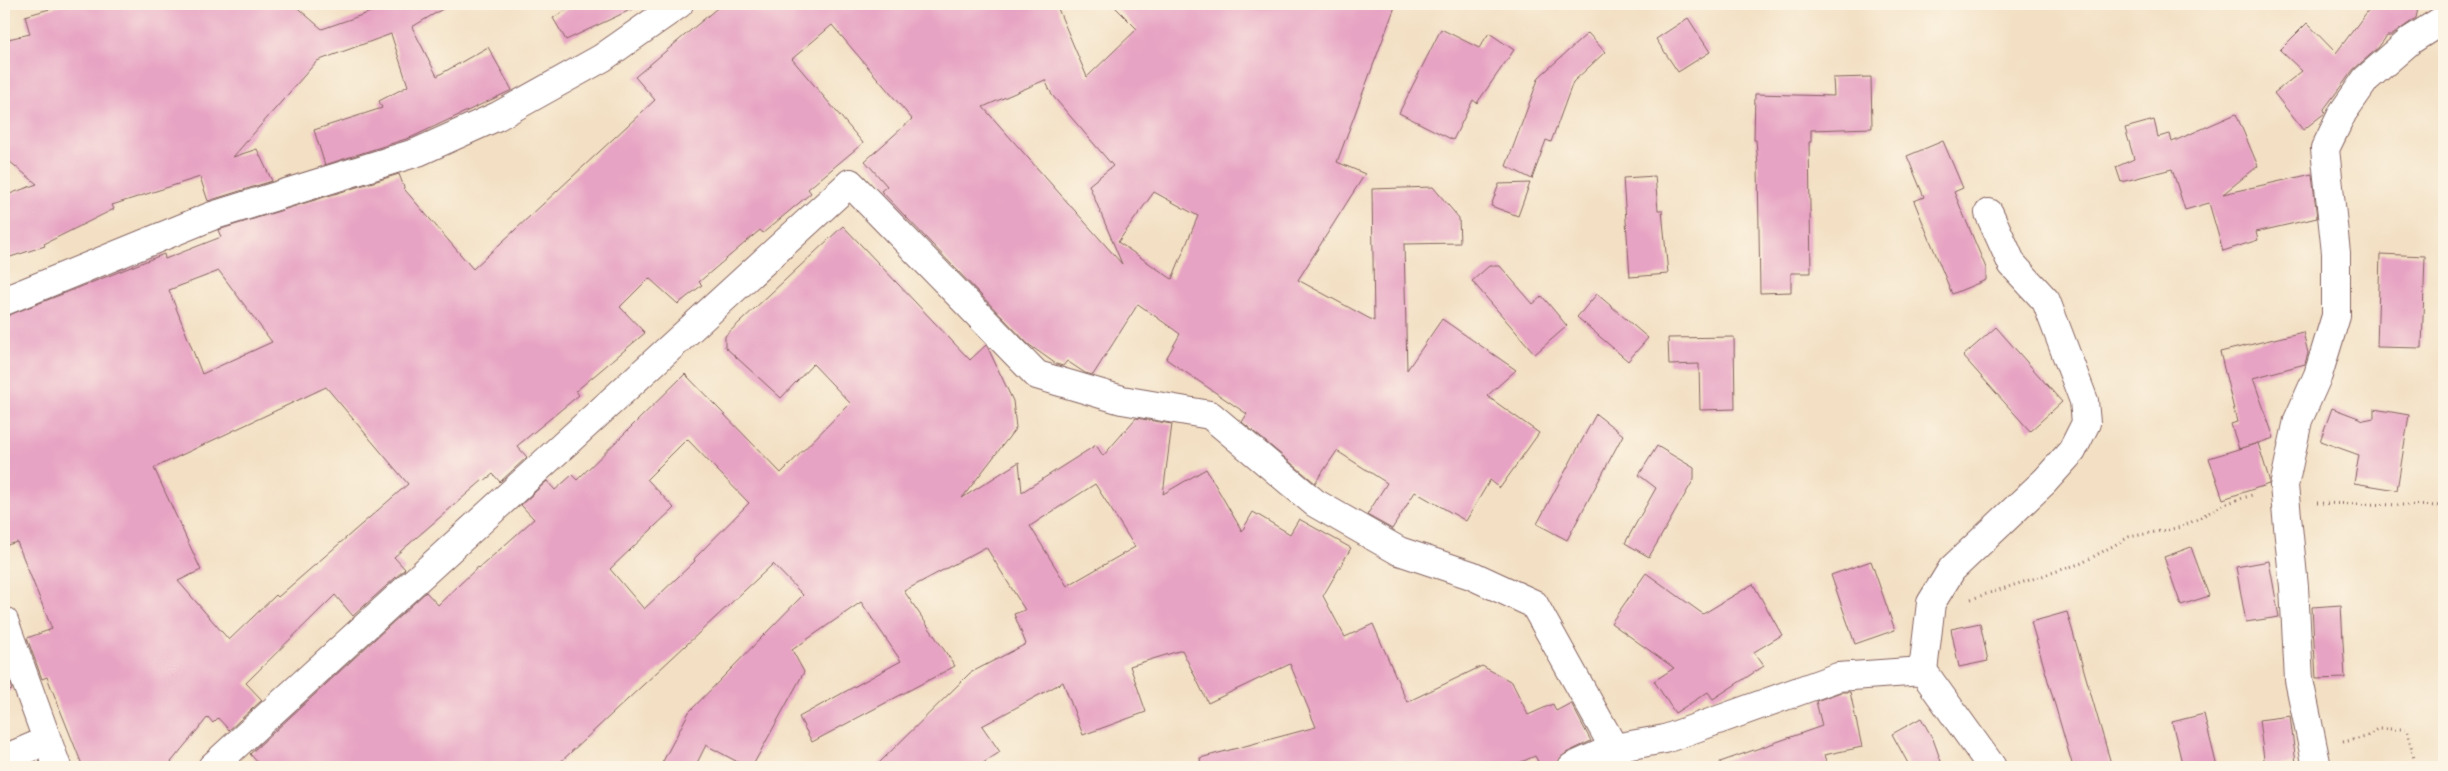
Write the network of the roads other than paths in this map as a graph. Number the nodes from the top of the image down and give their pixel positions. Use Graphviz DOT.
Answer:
graph roads {
  1 [pos="679,4"];
  2 [pos="2444,19"];
  3 [pos="1990,213"];
  4 [pos="4,301"];
  5 [pos="4,621"];
  6 [pos="1923,671"];
  7 [pos="46,741"];
  8 [pos="1614,748"];
  9 [pos="4,759"];
  10 [pos="2315,759"];
  11 [pos="56,767"];
  12 [pos="212,767"];
  13 [pos="1572,767"];
  14 [pos="1992,767"];
  1 -- 4 [label="street"];
  2 -- 10 [label="street"];
  3 -- 6 [label="street"];
  5 -- 7 [label="street"];
  6 -- 8 [label="street"];
  6 -- 14 [label="street"];
  7 -- 9 [label="street"];
  7 -- 11 [label="street"];
  8 -- 12 [label="street"];
  8 -- 13 [label="street"];
}
